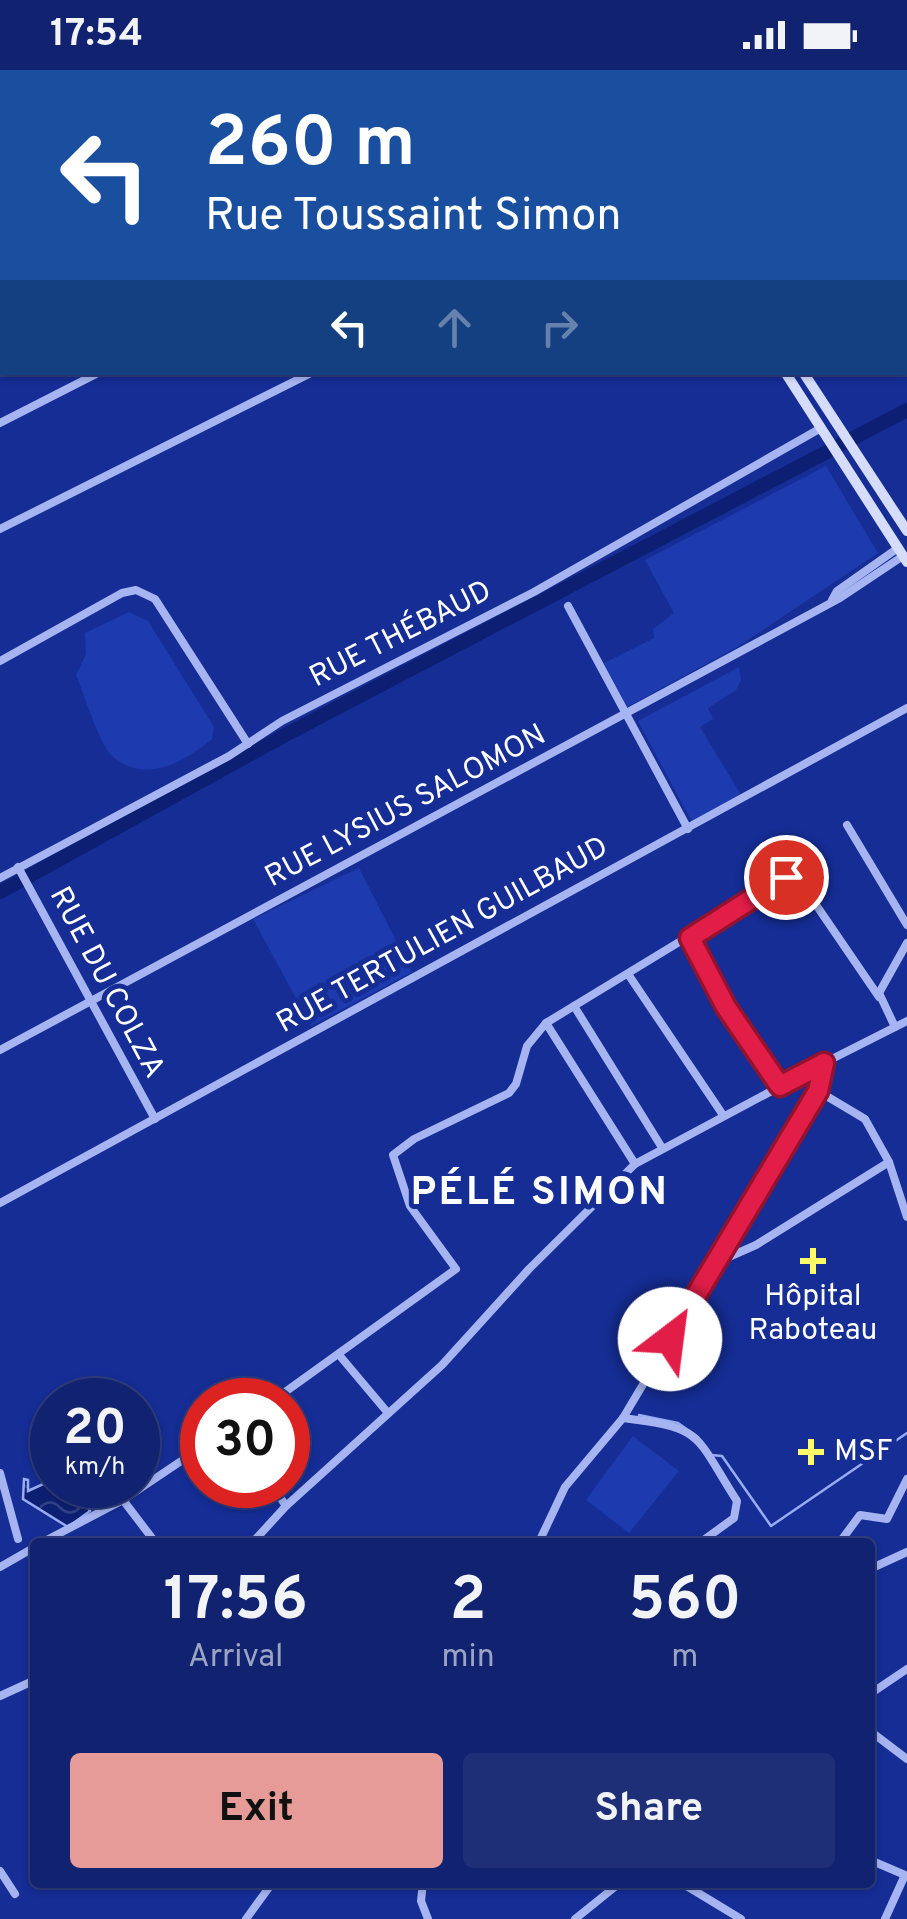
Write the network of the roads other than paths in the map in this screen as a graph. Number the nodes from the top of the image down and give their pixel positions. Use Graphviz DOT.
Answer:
graph roads {
  1 [pos="94,375"];
  2 [pos="307,375"];
  3 [pos="787,375"];
  4 [pos="806,375"];
  5 [pos="0,423"];
  6 [pos="822,431"];
  7 [pos="0,528"];
  8 [pos="907,531"];
  9 [pos="903,555"];
  10 [pos="568,606"];
  11 [pos="0,661"];
  12 [pos="907,708"];
  13 [pos="626,714"];
  14 [pos="248,744"];
  15 [pos="847,825"];
  16 [pos="688,829"];
  17 [pos="19,869"];
  18 [pos="0,878"];
  19 [pos="907,924"];
  20 [pos="690,938"];
  21 [pos="907,943"];
  22 [pos="628,974"];
  23 [pos="879,998"];
  24 [pos="89,1002"];
  25 [pos="574,1006"];
  26 [pos="907,1021"];
  27 [pos="546,1023"];
  28 [pos="895,1028"];
  29 [pos="0,1050"];
  30 [pos="824,1063"];
  31 [pos="780,1086"];
  32 [pos="818,1091"];
  33 [pos="723,1115"];
  34 [pos="155,1119"];
  35 [pos="660,1146"];
  36 [pos="889,1162"];
  37 [pos="634,1164"];
  38 [pos="0,1204"];
  39 [pos="907,1216"];
  40 [pos="714,1264"];
  41 [pos="340,1356"];
  42 [pos="307,1378"];
  43 [pos="388,1413"];
  44 [pos="623,1418"];
  45 [pos="0,1473"];
  46 [pos="907,1478"];
  47 [pos="310,1484"];
  48 [pos="108,1508"];
  49 [pos="129,1508"];
  50 [pos="284,1508"];
  51 [pos="51,1538"];
  52 [pos="152,1538"];
  53 [pos="257,1538"];
  54 [pos="541,1538"];
  55 [pos="709,1538"];
  56 [pos="843,1538"];
  57 [pos="18,1540"];
  58 [pos="30,1550"];
  59 [pos="907,1552"];
  60 [pos="0,1567"];
  61 [pos="875,1567"];
  62 [pos="907,1669"];
  63 [pos="30,1682"];
  64 [pos="875,1691"];
  65 [pos="0,1696"];
  66 [pos="875,1735"];
  67 [pos="907,1759"];
  68 [pos="875,1862"];
  69 [pos="0,1870"];
  70 [pos="269,1888"];
  71 [pos="423,1888"];
  72 [pos="614,1888"];
  73 [pos="690,1888"];
  74 [pos="15,1894"];
  75 [pos="246,1919"];
  76 [pos="428,1919"];
  77 [pos="575,1919"];
  78 [pos="741,1919"];
  79 [pos="886,1919"];
  1 -- 5 [label="street"];
  2 -- 7 [label="street"];
  3 -- 6 [label="main road"];
  4 -- 8 [label="main road"];
  6 -- 9 [label="main road"];
  6 -- 14 [label="street, RUE THÉBAUD"];
  9 -- 13 [label="street, RUE LYSIUS SALOMON"];
  10 -- 13 [label="street"];
  11 -- 14 [label="street"];
  12 -- 16 [label="street, RUE TERTULIEN GUILBAUD"];
  13 -- 16 [label="street"];
  13 -- 24 [label="street, RUE LYSIUS SALOMON"];
  14 -- 17 [label="street, RUE THÉBAUD"];
  15 -- 19 [label="street"];
  16 -- 34 [label="street, RUE TERTULIEN GUILBAUD"];
  17 -- 18 [label="street, RUE THÉBAUD"];
  17 -- 24 [label="street, RUE DU COLZA"];
  20 -- 22 [label="street"];
  20 -- 23 [label="street"];
  20 -- 31 [label="street"];
  21 -- 23 [label="street"];
  22 -- 25 [label="street"];
  22 -- 33 [label="street"];
  23 -- 28 [label="street"];
  24 -- 29 [label="street, RUE LYSIUS SALOMON"];
  24 -- 34 [label="street, RUE DU COLZA"];
  25 -- 27 [label="street"];
  25 -- 35 [label="street"];
  26 -- 28 [label="street"];
  27 -- 37 [label="street"];
  27 -- 41 [label="street"];
  28 -- 30 [label="street"];
  30 -- 31 [label="street"];
  30 -- 32 [label="street"];
  31 -- 33 [label="street"];
  32 -- 36 [label="street"];
  32 -- 40 [label="street"];
  33 -- 35 [label="street"];
  34 -- 38 [label="street, RUE TERTULIEN GUILBAUD"];
  35 -- 37 [label="street"];
  36 -- 39 [label="street"];
  36 -- 40 [label="street"];
  37 -- 43 [label="street"];
  40 -- 44 [label="street"];
  41 -- 42 [label="street"];
  41 -- 43 [label="street"];
  43 -- 47 [label="street"];
  44 -- 54 [label="street"];
  44 -- 55 [label="street"];
  45 -- 57 [label="street"];
  46 -- 56 [label="street"];
  48 -- 51 [label="street"];
  49 -- 52 [label="street"];
  50 -- 53 [label="street"];
  58 -- 60 [label="street"];
  59 -- 61 [label="street"];
  62 -- 64 [label="street"];
  63 -- 65 [label="street"];
  66 -- 67 [label="street"];
  68 -- 79 [label="street"];
  69 -- 74 [label="street"];
  70 -- 75 [label="street"];
  71 -- 76 [label="street"];
  72 -- 77 [label="street"];
  73 -- 78 [label="street"];
}
